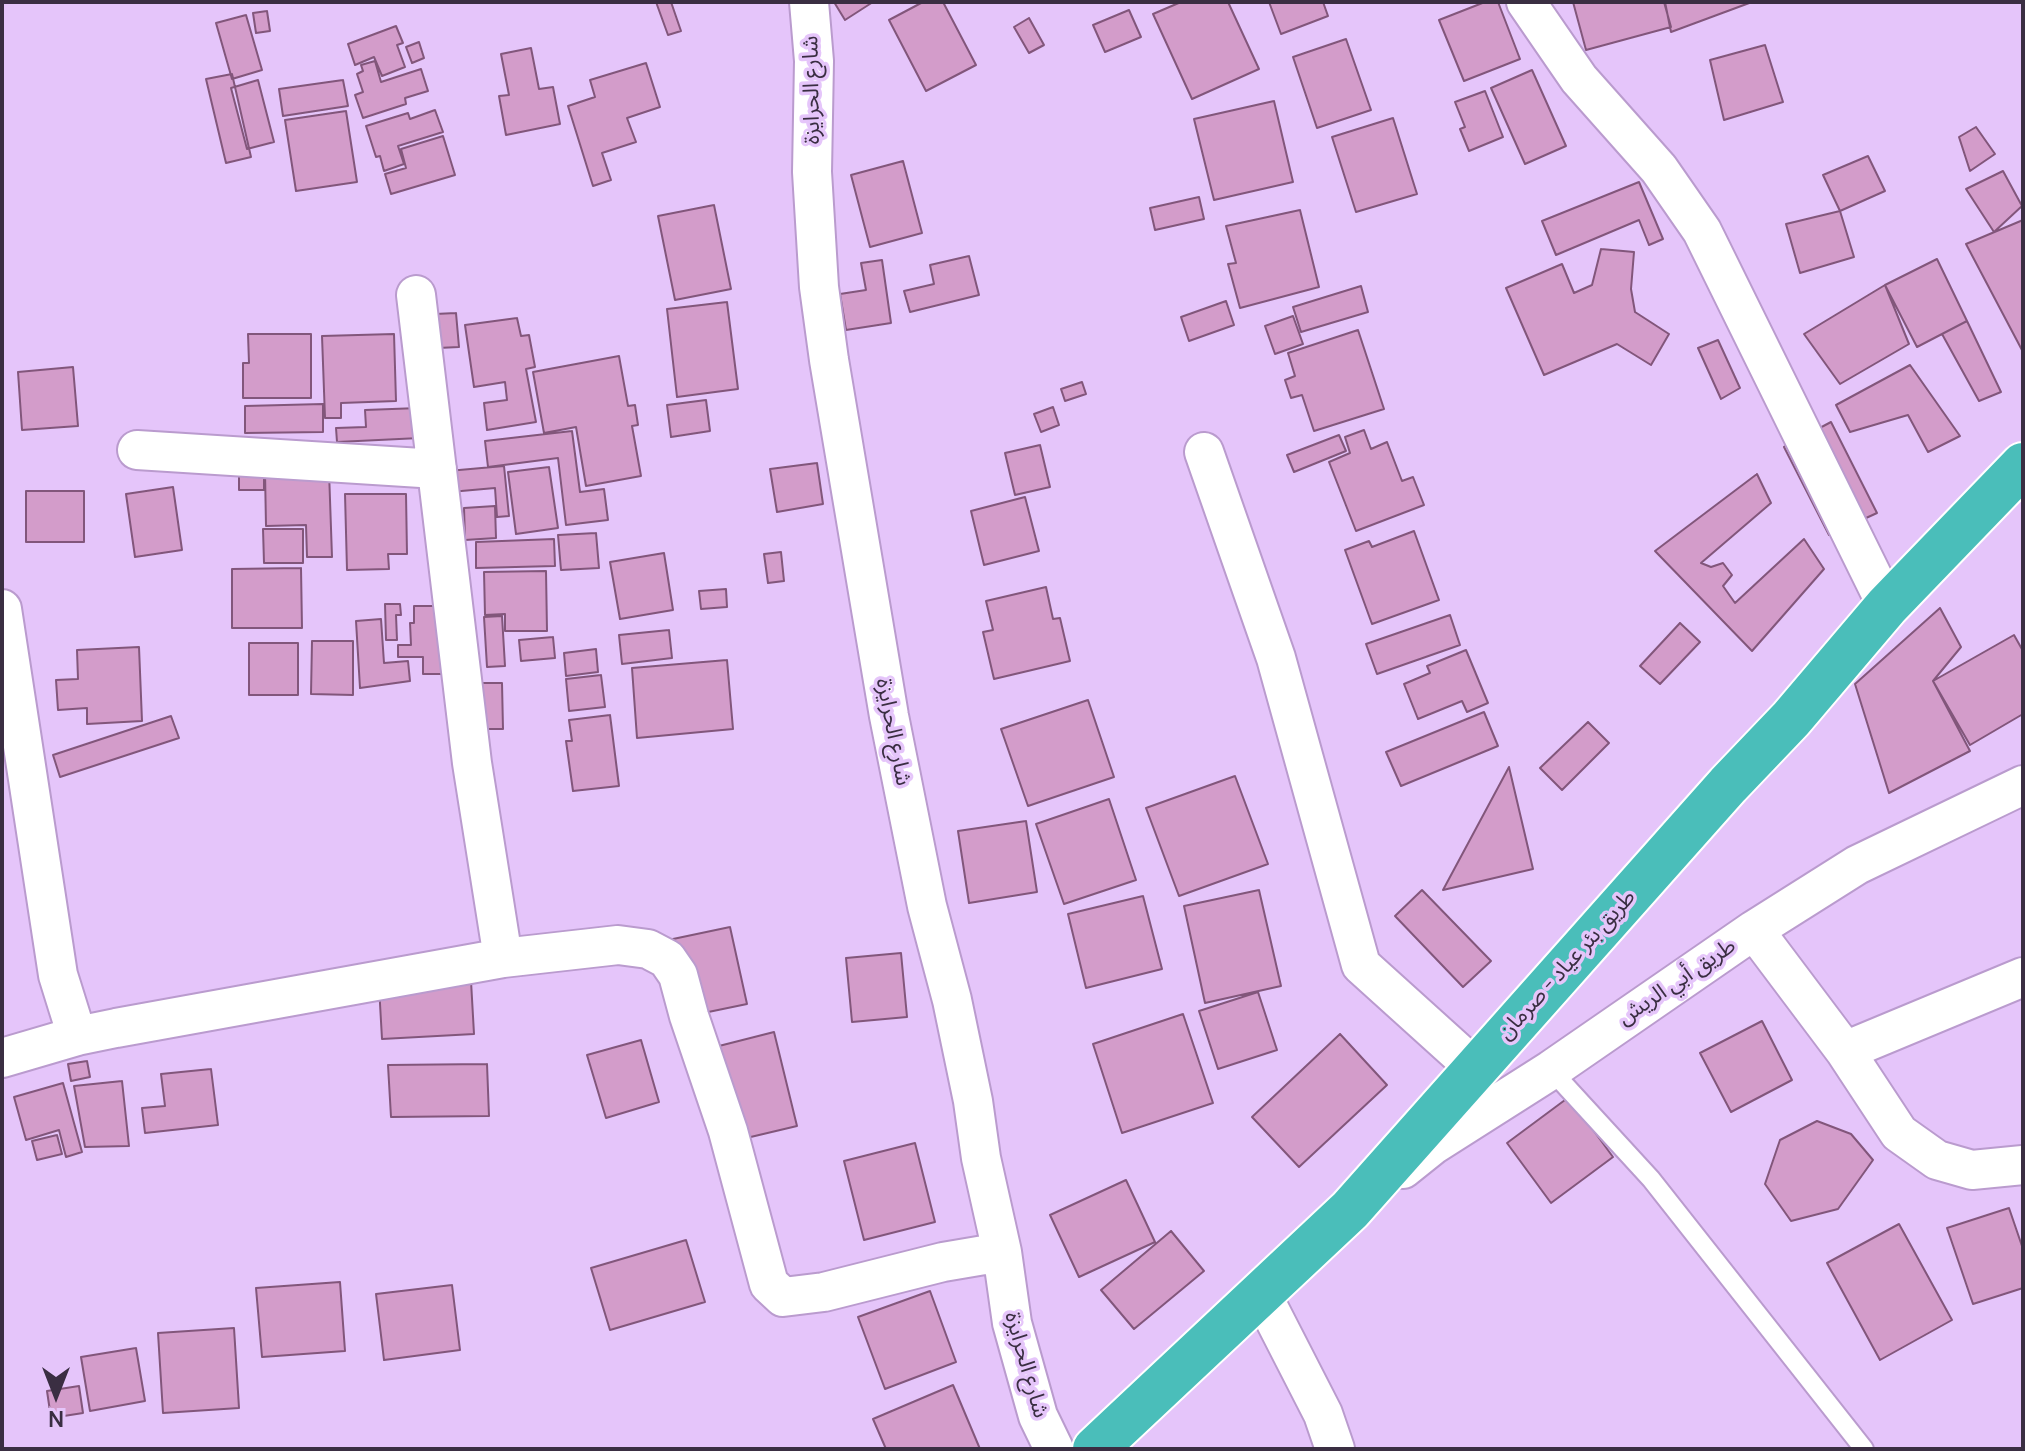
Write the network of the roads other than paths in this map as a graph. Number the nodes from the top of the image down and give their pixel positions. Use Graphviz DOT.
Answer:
graph roads {
  1 [pos="809,2"];
  2 [pos="1526,2"];
  3 [pos="416,295"];
  4 [pos="137,450"];
  5 [pos="1204,452"];
  6 [pos="2023,465"];
  7 [pos="437,469"];
  8 [pos="1887,606"];
  9 [pos="2,609"];
  10 [pos="2023,785"];
  11 [pos="1754,930"];
  12 [pos="503,958"];
  13 [pos="2023,977"];
  14 [pos="77,1036"];
  15 [pos="1845,1051"];
  16 [pos="2,1058"];
  17 [pos="1475,1068"];
  18 [pos="1551,1070"];
  19 [pos="2023,1165"];
  20 [pos="1350,1210"];
  21 [pos="1002,1252"];
  22 [pos="1261,1293"];
  23 [pos="1105,1445"];
  24 [pos="1054,1449"];
  25 [pos="1335,1449"];
  26 [pos="1864,1449"];
  1 -- 21 [label="street, شارع الحرايزة"];
  2 -- 8 [label="street"];
  3 -- 7 [label="street"];
  4 -- 7 [label="street"];
  5 -- 17 [label="street"];
  6 -- 8 [label="highway, طريق بئر عياد - صرمان"];
  7 -- 12 [label="street"];
  8 -- 17 [label="highway, طريق بئر عياد - صرمان"];
  9 -- 14 [label="street"];
  10 -- 11 [label="street, طريق أبي الريش"];
  11 -- 15 [label="street"];
  11 -- 18 [label="street, طريق أبي الريش"];
  12 -- 14 [label="street"];
  12 -- 21 [label="street"];
  13 -- 15 [label="street"];
  14 -- 16 [label="street"];
  15 -- 19 [label="street"];
  17 -- 20 [label="highway, طريق بئر عياد - صرمان"];
  18 -- 20 [label="street, طريق أبي الريش"];
  18 -- 26 [label="lane"];
  20 -- 22 [label="highway, طريق بئر عياد - صرمان"];
  21 -- 24 [label="street, شارع الحرايزة"];
  22 -- 23 [label="highway, طريق بئر عياد - صرمان"];
  22 -- 25 [label="street"];
}
